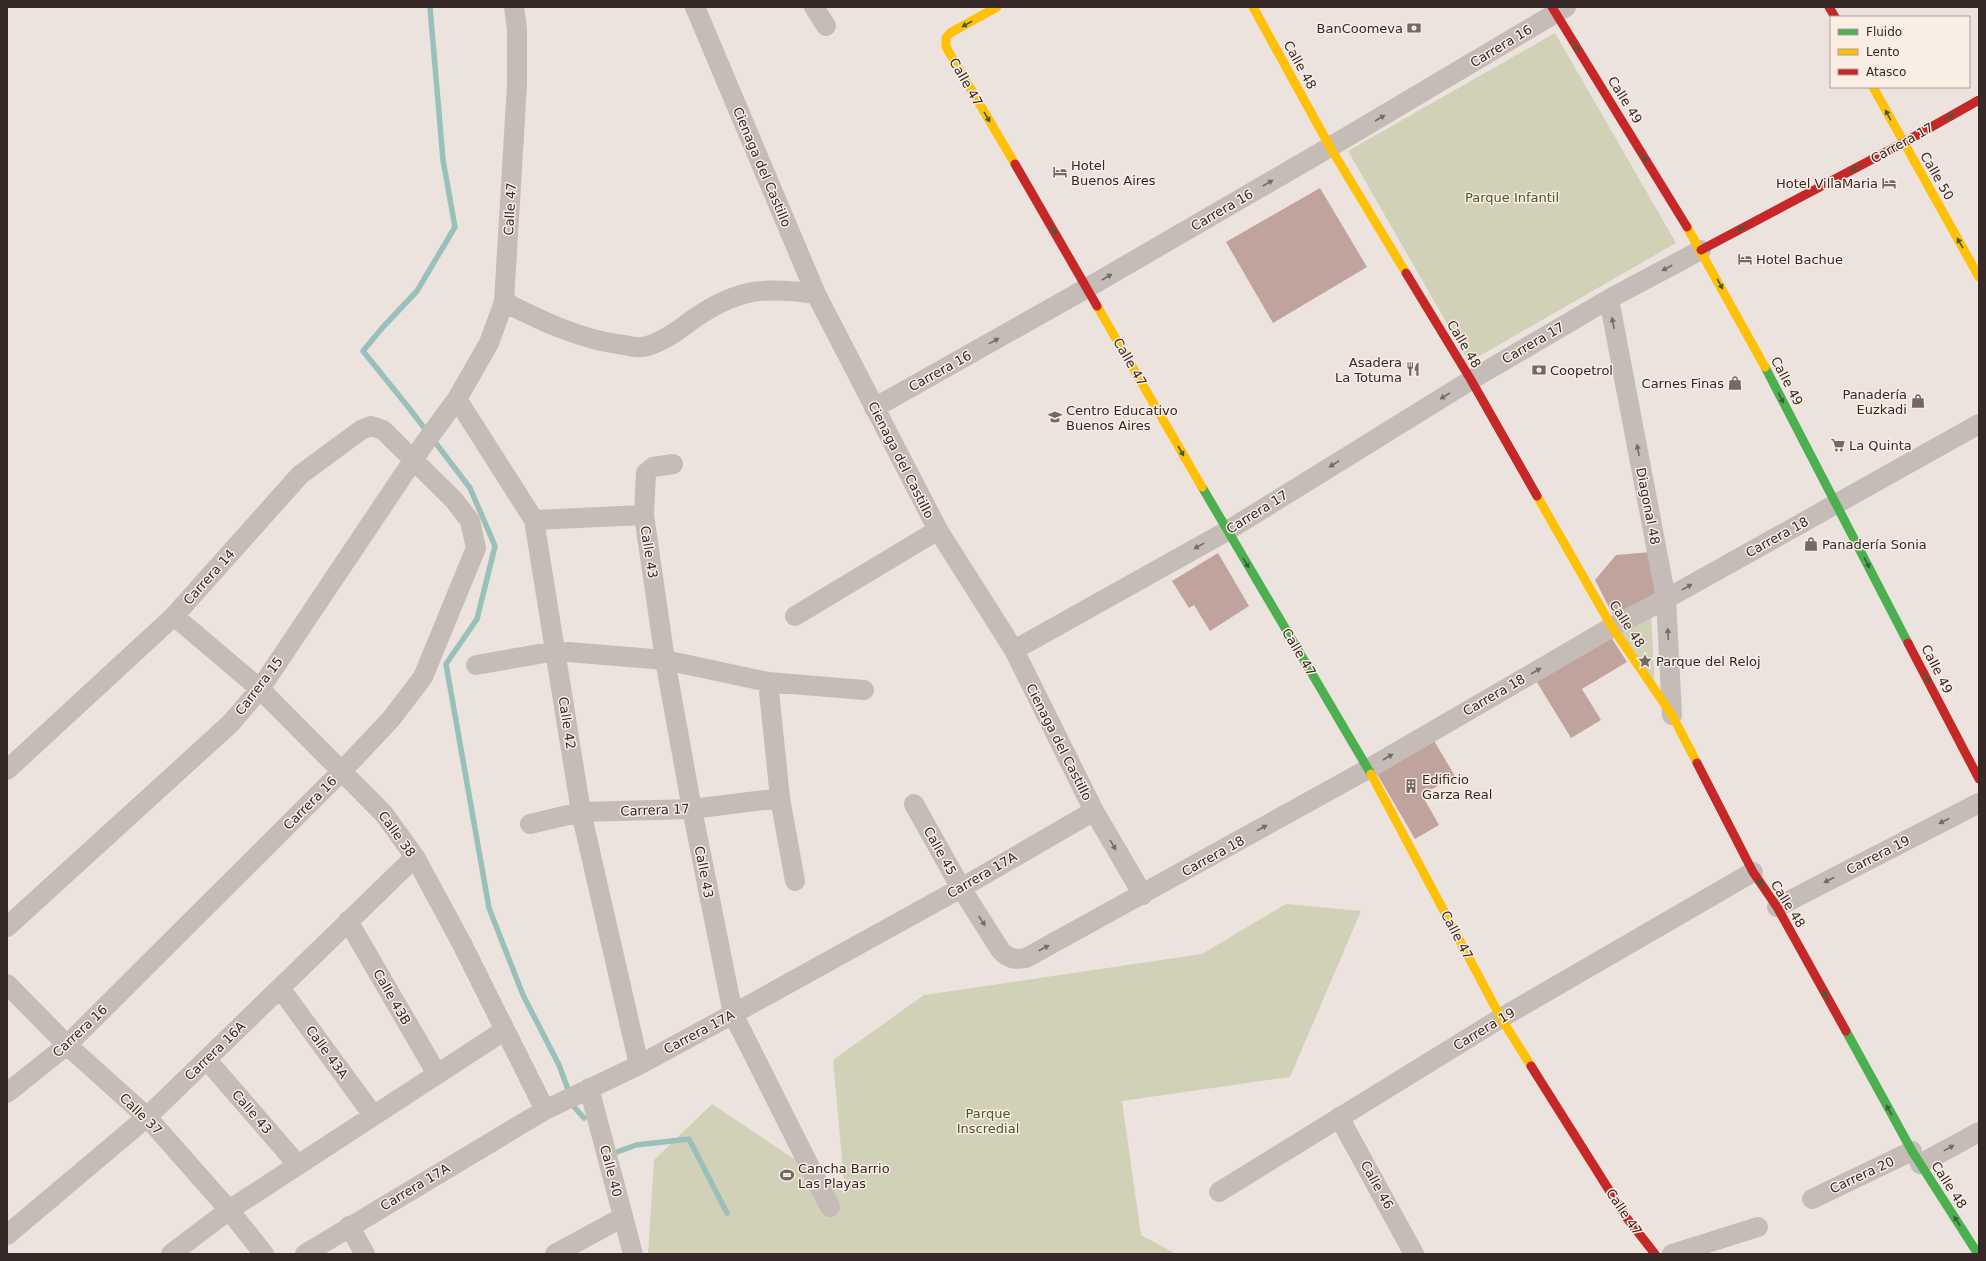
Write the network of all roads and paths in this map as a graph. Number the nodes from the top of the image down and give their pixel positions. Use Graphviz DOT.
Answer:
graph roads {
  1 [pos="514,7"];
  2 [pos="695,7"];
  3 [pos="814,7"];
  4 [pos="997,7"];
  5 [pos="1253,7"];
  6 [pos="1829,7"];
  7 [pos="1558,9"];
  8 [pos="1834,16"];
  9 [pos="826,26"];
  10 [pos="1874,88"];
  11 [pos="1979,100"];
  12 [pos="1903,143"];
  13 [pos="1330,147"];
  14 [pos="1701,250"];
  15 [pos="1979,277"];
  16 [pos="1087,288"];
  17 [pos="816,294"];
  18 [pos="1609,299"];
  19 [pos="504,302"];
  20 [pos="1471,380"];
  21 [pos="457,399"];
  22 [pos="874,408"];
  23 [pos="1979,424"];
  24 [pos="419,452"];
  25 [pos="673,464"];
  26 [pos="1836,503"];
  27 [pos="644,516"];
  28 [pos="534,520"];
  29 [pos="938,530"];
  30 [pos="1227,531"];
  31 [pos="1666,599"];
  32 [pos="174,616"];
  33 [pos="795,616"];
  34 [pos="1612,627"];
  35 [pos="1014,650"];
  36 [pos="556,651"];
  37 [pos="665,660"];
  38 [pos="476,665"];
  39 [pos="768,682"];
  40 [pos="260,689"];
  41 [pos="864,690"];
  42 [pos="1672,715"];
  43 [pos="1368,768"];
  44 [pos="7,770"];
  45 [pos="342,771"];
  46 [pos="1979,779"];
  47 [pos="780,798"];
  48 [pos="1979,803"];
  49 [pos="914,804"];
  50 [pos="692,809"];
  51 [pos="1094,811"];
  52 [pos="581,812"];
  53 [pos="530,824"];
  54 [pos="415,857"];
  55 [pos="1753,872"];
  56 [pos="795,881"];
  57 [pos="961,888"];
  58 [pos="1143,895"];
  59 [pos="1777,907"];
  60 [pos="348,921"];
  61 [pos="7,927"];
  62 [pos="1008,957"];
  63 [pos="7,984"];
  64 [pos="280,988"];
  65 [pos="732,1014"];
  66 [pos="1501,1018"];
  67 [pos="505,1030"];
  68 [pos="67,1045"];
  69 [pos="207,1060"];
  70 [pos="639,1065"];
  71 [pos="437,1074"];
  72 [pos="7,1093"];
  73 [pos="577,1094"];
  74 [pos="545,1110"];
  75 [pos="373,1115"];
  76 [pos="1339,1116"];
  77 [pos="147,1117"];
  78 [pos="1979,1132"];
  79 [pos="1916,1158"];
  80 [pos="298,1165"];
  81 [pos="1219,1192"];
  82 [pos="1812,1198"];
  83 [pos="830,1207"];
  84 [pos="229,1210"];
  85 [pos="623,1217"];
  86 [pos="349,1226"];
  87 [pos="1758,1227"];
  88 [pos="7,1235"];
  89 [pos="171,1254"];
  90 [pos="264,1254"];
  91 [pos="305,1254"];
  92 [pos="365,1254"];
  93 [pos="555,1254"];
  94 [pos="633,1254"];
  95 [pos="1414,1254"];
  96 [pos="1655,1254"];
  97 [pos="1672,1254"];
  98 [pos="1978,1254"];
  1 -- 19 [label="street, Calle 47"];
  2 -- 17 [label="street, Cienaga del Castillo"];
  3 -- 9 [label="street"];
  4 -- 16 [label="street, Calle 47, one-way"];
  5 -- 13 [label="street, Calle 48"];
  6 -- 8 [label="street"];
  13 -- 7 [label="street, Carrera 16, one-way"];
  7 -- 14 [label="street, Calle 49, one-way"];
  12 -- 10 [label="street, Calle 50, one-way"];
  12 -- 11 [label="street, Carrera 17, one-way"];
  12 -- 14 [label="street, Carrera 17, one-way"];
  15 -- 12 [label="street, Calle 50, one-way"];
  16 -- 13 [label="street, Carrera 16, one-way"];
  13 -- 20 [label="street, Calle 48"];
  14 -- 18 [label="street, Carrera 17, one-way"];
  14 -- 26 [label="street, Calle 49, one-way"];
  22 -- 16 [label="street, Carrera 16, one-way"];
  16 -- 30 [label="street, Calle 47, one-way"];
  17 -- 19 [label="street"];
  17 -- 22 [label="street, Cienaga del Castillo"];
  18 -- 20 [label="street, Carrera 17"];
  31 -- 18 [label="street, Diagonal 48, one-way"];
  19 -- 21 [label="street, Calle 47"];
  20 -- 30 [label="street, Carrera 17, one-way"];
  20 -- 34 [label="street, Calle 48"];
  21 -- 24 [label="street, Carrera 15"];
  21 -- 28 [label="street, Calle 42"];
  22 -- 29 [label="street, Cienaga del Castillo"];
  23 -- 26 [label="street, Carrera 18"];
  24 -- 32 [label="street, Carrera 14"];
  24 -- 40 [label="street, Carrera 15"];
  24 -- 45 [label="street, Carrera 16"];
  25 -- 27 [label="street, Calle 43"];
  31 -- 26 [label="street, Carrera 18, one-way"];
  26 -- 46 [label="street, Calle 49, one-way"];
  27 -- 28 [label="street"];
  27 -- 37 [label="street, Calle 43"];
  28 -- 36 [label="street, Calle 42"];
  29 -- 33 [label="street"];
  29 -- 35 [label="street, Cienaga del Castillo"];
  30 -- 35 [label="street, Carrera 17, one-way"];
  30 -- 43 [label="street, Calle 47, one-way"];
  31 -- 34 [label="street, Carrera 18"];
  42 -- 31 [label="street, Diagonal 48, one-way"];
  32 -- 40 [label="street, Calle 38"];
  32 -- 44 [label="street, Carrera 14"];
  34 -- 42 [label="street, Calle 48"];
  43 -- 34 [label="street, Carrera 18, one-way"];
  35 -- 51 [label="street, Cienaga del Castillo"];
  36 -- 37 [label="street"];
  36 -- 38 [label="street"];
  36 -- 52 [label="street, Calle 42"];
  37 -- 39 [label="street"];
  37 -- 50 [label="street, Calle 43"];
  39 -- 41 [label="street"];
  39 -- 47 [label="street"];
  40 -- 45 [label="street, Calle 38"];
  40 -- 61 [label="street, Carrera 15"];
  42 -- 55 [label="street, Calle 48"];
  58 -- 43 [label="street, Carrera 18, one-way"];
  43 -- 66 [label="street, Calle 47"];
  45 -- 54 [label="street, Calle 38"];
  45 -- 68 [label="street, Carrera 16"];
  47 -- 50 [label="street, Carrera 17"];
  47 -- 56 [label="street"];
  48 -- 59 [label="street, Carrera 19, one-way"];
  49 -- 57 [label="street, Calle 45"];
  50 -- 52 [label="street, Carrera 17"];
  50 -- 65 [label="street, Calle 43"];
  51 -- 57 [label="street, Carrera 17A"];
  51 -- 58 [label="street, Cienaga del Castillo, one-way"];
  52 -- 53 [label="street, Carrera 17"];
  52 -- 70 [label="street, Calle 42"];
  54 -- 60 [label="street, Carrera 16A"];
  54 -- 67 [label="street, Calle 38"];
  59 -- 55 [label="street, Calle 48, one-way"];
  55 -- 66 [label="street, Carrera 19"];
  57 -- 62 [label="street, Calle 45, one-way"];
  57 -- 65 [label="street, Carrera 17A"];
  62 -- 58 [label="street, Carrera 18, one-way"];
  79 -- 59 [label="street, Calle 48, one-way"];
  60 -- 64 [label="street, Carrera 16A"];
  60 -- 71 [label="street, Calle 43B"];
  63 -- 68 [label="street, Calle 37"];
  64 -- 69 [label="street, Carrera 16A"];
  64 -- 75 [label="street, Calle 43A"];
  65 -- 70 [label="street, Carrera 17A"];
  65 -- 83 [label="street, Calle 43"];
  66 -- 76 [label="street, Carrera 19"];
  66 -- 96 [label="street, Calle 47"];
  67 -- 71 [label="street"];
  67 -- 74 [label="street, Calle 38"];
  68 -- 72 [label="street, Carrera 16"];
  68 -- 77 [label="street, Calle 37"];
  69 -- 77 [label="street, Carrera 16A"];
  69 -- 80 [label="street, Calle 43"];
  70 -- 73 [label="street, Carrera 17A"];
  71 -- 75 [label="street"];
  73 -- 74 [label="street, Carrera 17A"];
  73 -- 85 [label="street, Calle 40"];
  74 -- 86 [label="street, Carrera 17A"];
  75 -- 80 [label="street"];
  76 -- 81 [label="street, Carrera 19"];
  76 -- 95 [label="street, Calle 46"];
  77 -- 84 [label="street, Calle 37"];
  77 -- 88 [label="street, Carrera 16A"];
  79 -- 78 [label="street, Carrera 20, one-way"];
  79 -- 82 [label="street, Carrera 20"];
  98 -- 79 [label="street, Calle 48, one-way"];
  80 -- 84 [label="street"];
  84 -- 89 [label="street"];
  84 -- 90 [label="street, Calle 37"];
  85 -- 93 [label="street"];
  85 -- 94 [label="street, Calle 40"];
  86 -- 91 [label="street, Carrera 17A"];
  86 -- 92 [label="street"];
  87 -- 97 [label="street"];
}
